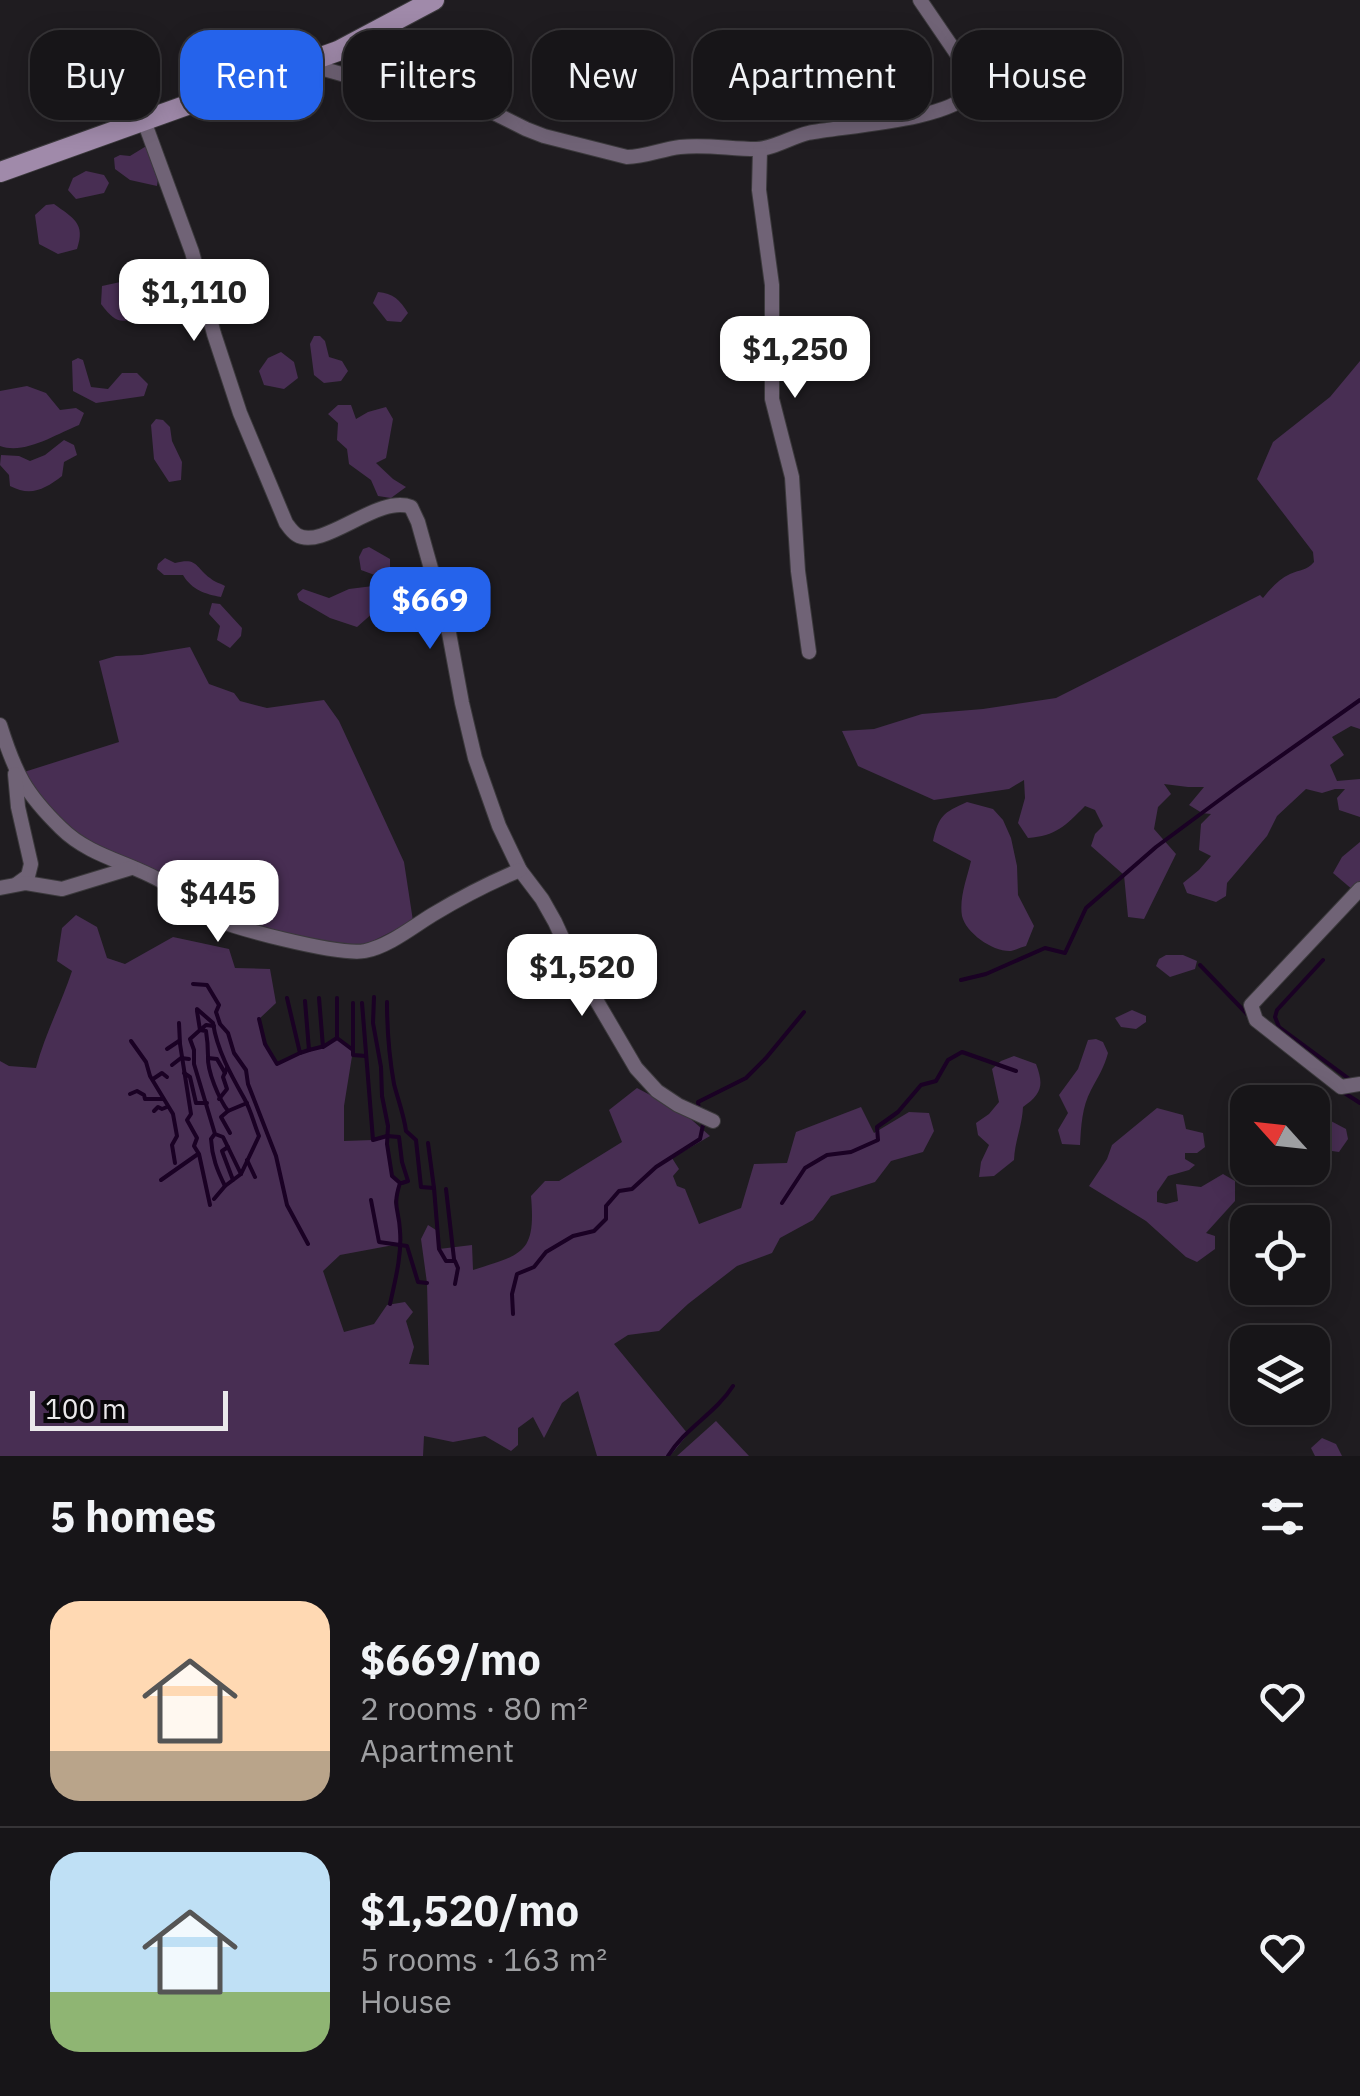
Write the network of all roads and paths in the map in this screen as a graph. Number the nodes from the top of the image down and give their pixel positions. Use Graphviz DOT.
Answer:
graph roads {
  1 [pos="434,0"];
  2 [pos="920,0"];
  3 [pos="323,57"];
  4 [pos="323,69"];
  5 [pos="144,120"];
  6 [pos="760,150"];
  7 [pos="0,172"];
  8 [pos="809,652"];
  9 [pos="0,726"];
  10 [pos="15,770"];
  11 [pos="131,868"];
  12 [pos="520,870"];
  13 [pos="16,885"];
  14 [pos="0,888"];
  15 [pos="1360,888"];
  16 [pos="1360,1084"];
  17 [pos="713,1122"];
  1 -- 3 [label="street"];
  2 -- 6 [label="street"];
  4 -- 6 [label="street"];
  5 -- 7 [label="street"];
  5 -- 12 [label="street"];
  6 -- 8 [label="street"];
  9 -- 10 [label="street"];
  10 -- 11 [label="street"];
  10 -- 13 [label="street"];
  11 -- 12 [label="street"];
  11 -- 13 [label="street"];
  12 -- 17 [label="street"];
  13 -- 14 [label="street"];
  15 -- 16 [label="street"];
}
